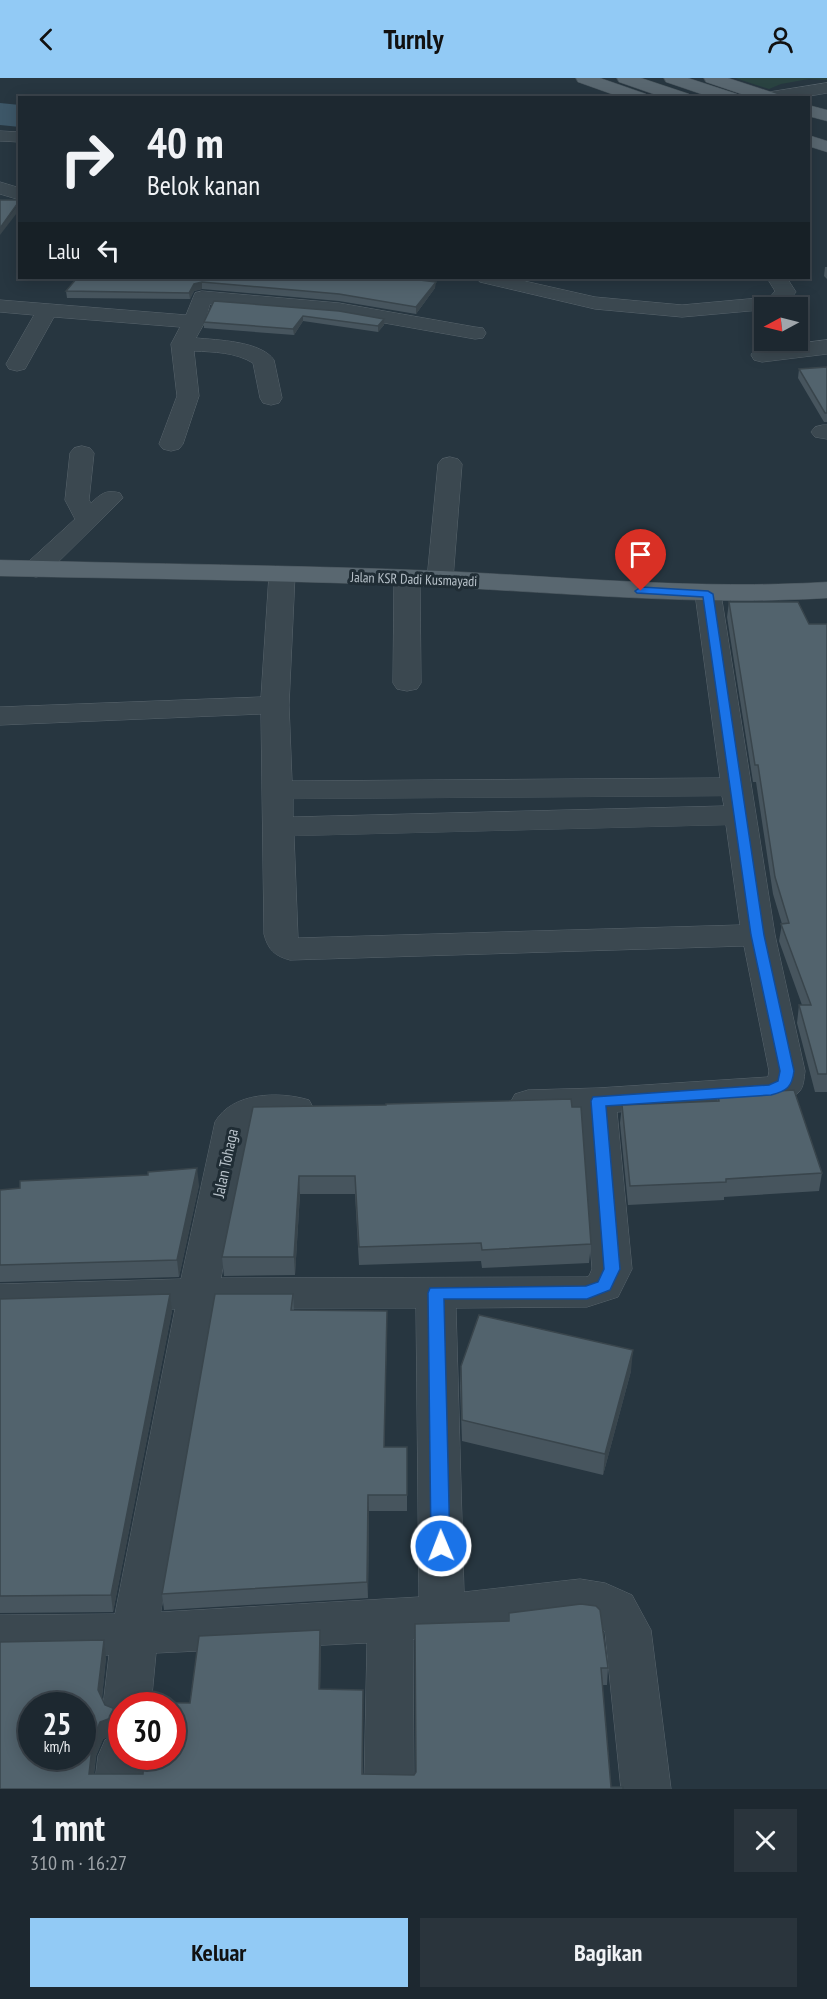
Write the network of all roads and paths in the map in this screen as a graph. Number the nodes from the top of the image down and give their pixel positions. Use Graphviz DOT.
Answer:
graph roads {
  1 [pos="584,78"];
  2 [pos="625,78"];
  3 [pos="672,78"];
  4 [pos="712,78"];
  5 [pos="827,88"];
  6 [pos="634,96"];
  7 [pos="677,96"];
  8 [pos="723,96"];
  9 [pos="767,96"];
  10 [pos="776,96"];
  11 [pos="810,111"];
  12 [pos="827,116"];
  13 [pos="810,125"];
  14 [pos="827,130"];
  15 [pos="0,136"];
  16 [pos="18,137"];
  17 [pos="810,141"];
  18 [pos="827,147"];
  19 [pos="810,157"];
  20 [pos="827,162"];
  21 [pos="0,188"];
  22 [pos="18,193"];
  23 [pos="491,279"];
  24 [pos="778,279"];
  25 [pos="205,287"];
  26 [pos="0,306"];
  27 [pos="47,310"];
  28 [pos="194,322"];
  29 [pos="475,333"];
  30 [pos="182,344"];
  31 [pos="827,347"];
  32 [pos="762,355"];
  33 [pos="17,364"];
  34 [pos="271,398"];
  35 [pos="171,444"];
  36 [pos="82,453"];
  37 [pos="450,464"];
  38 [pos="111,498"];
  39 [pos="88,520"];
  40 [pos="0,568"];
  41 [pos="36,569"];
  42 [pos="282,575"];
  43 [pos="407,579"];
  44 [pos="440,579"];
  45 [pos="827,590"];
  46 [pos="708,594"];
  47 [pos="407,683"];
  48 [pos="275,705"];
  49 [pos="0,716"];
  50 [pos="277,790"];
  51 [pos="738,801"];
  52 [pos="278,827"];
  53 [pos="758,935"];
  54 [pos="598,1101"];
  55 [pos="491,1104"];
  56 [pos="324,1108"];
  57 [pos="436,1293"];
  58 [pos="198,1294"];
  59 [pos="0,1299"];
  60 [pos="442,1615"];
  61 [pos="390,1622"];
  62 [pos="134,1634"];
  63 [pos="0,1636"];
  64 [pos="128,1692"];
  65 [pos="121,1770"];
  66 [pos="119,1789"];
  67 [pos="389,1789"];
  68 [pos="646,1789"];
  1 -- 6 [label="main road"];
  2 -- 7 [label="main road"];
  3 -- 8 [label="main road"];
  4 -- 9 [label="main road"];
  5 -- 10 [label="street"];
  11 -- 12 [label="main road"];
  13 -- 14 [label="main road"];
  15 -- 16 [label="street"];
  17 -- 18 [label="main road"];
  19 -- 20 [label="main road"];
  21 -- 22 [label="street"];
  23 -- 24 [label="street"];
  25 -- 28 [label="street"];
  25 -- 29 [label="street"];
  26 -- 27 [label="street"];
  27 -- 28 [label="street"];
  27 -- 33 [label="street"];
  28 -- 30 [label="street"];
  30 -- 34 [label="street"];
  30 -- 35 [label="street"];
  31 -- 32 [label="street"];
  36 -- 39 [label="street"];
  37 -- 44 [label="street"];
  38 -- 39 [label="street"];
  39 -- 41 [label="street"];
  40 -- 41 [label="main road, Jalan KSR Dadi Kusmayadi"];
  41 -- 42 [label="main road, Jalan KSR Dadi Kusmayadi"];
  42 -- 43 [label="main road, Jalan KSR Dadi Kusmayadi"];
  42 -- 48 [label="street"];
  43 -- 44 [label="main road, Jalan KSR Dadi Kusmayadi"];
  43 -- 47 [label="street"];
  44 -- 46 [label="main road, Jalan KSR Dadi Kusmayadi"];
  45 -- 46 [label="main road, Jalan KSR Dadi Kusmayadi"];
  46 -- 51 [label="street"];
  48 -- 49 [label="street"];
  48 -- 50 [label="street"];
  50 -- 51 [label="street"];
  50 -- 52 [label="street"];
  51 -- 52 [label="street"];
  51 -- 53 [label="street"];
  52 -- 53 [label="street"];
  53 -- 54 [label="street"];
  54 -- 55 [label="street"];
  54 -- 57 [label="street"];
  56 -- 58 [label="street, Jalan Tohaga"];
  57 -- 58 [label="street"];
  57 -- 60 [label="street"];
  58 -- 59 [label="street"];
  58 -- 62 [label="street"];
  60 -- 61 [label="street"];
  60 -- 68 [label="street"];
  61 -- 62 [label="street"];
  61 -- 67 [label="street"];
  62 -- 63 [label="street"];
  62 -- 64 [label="street"];
  65 -- 66 [label="street"];
}
